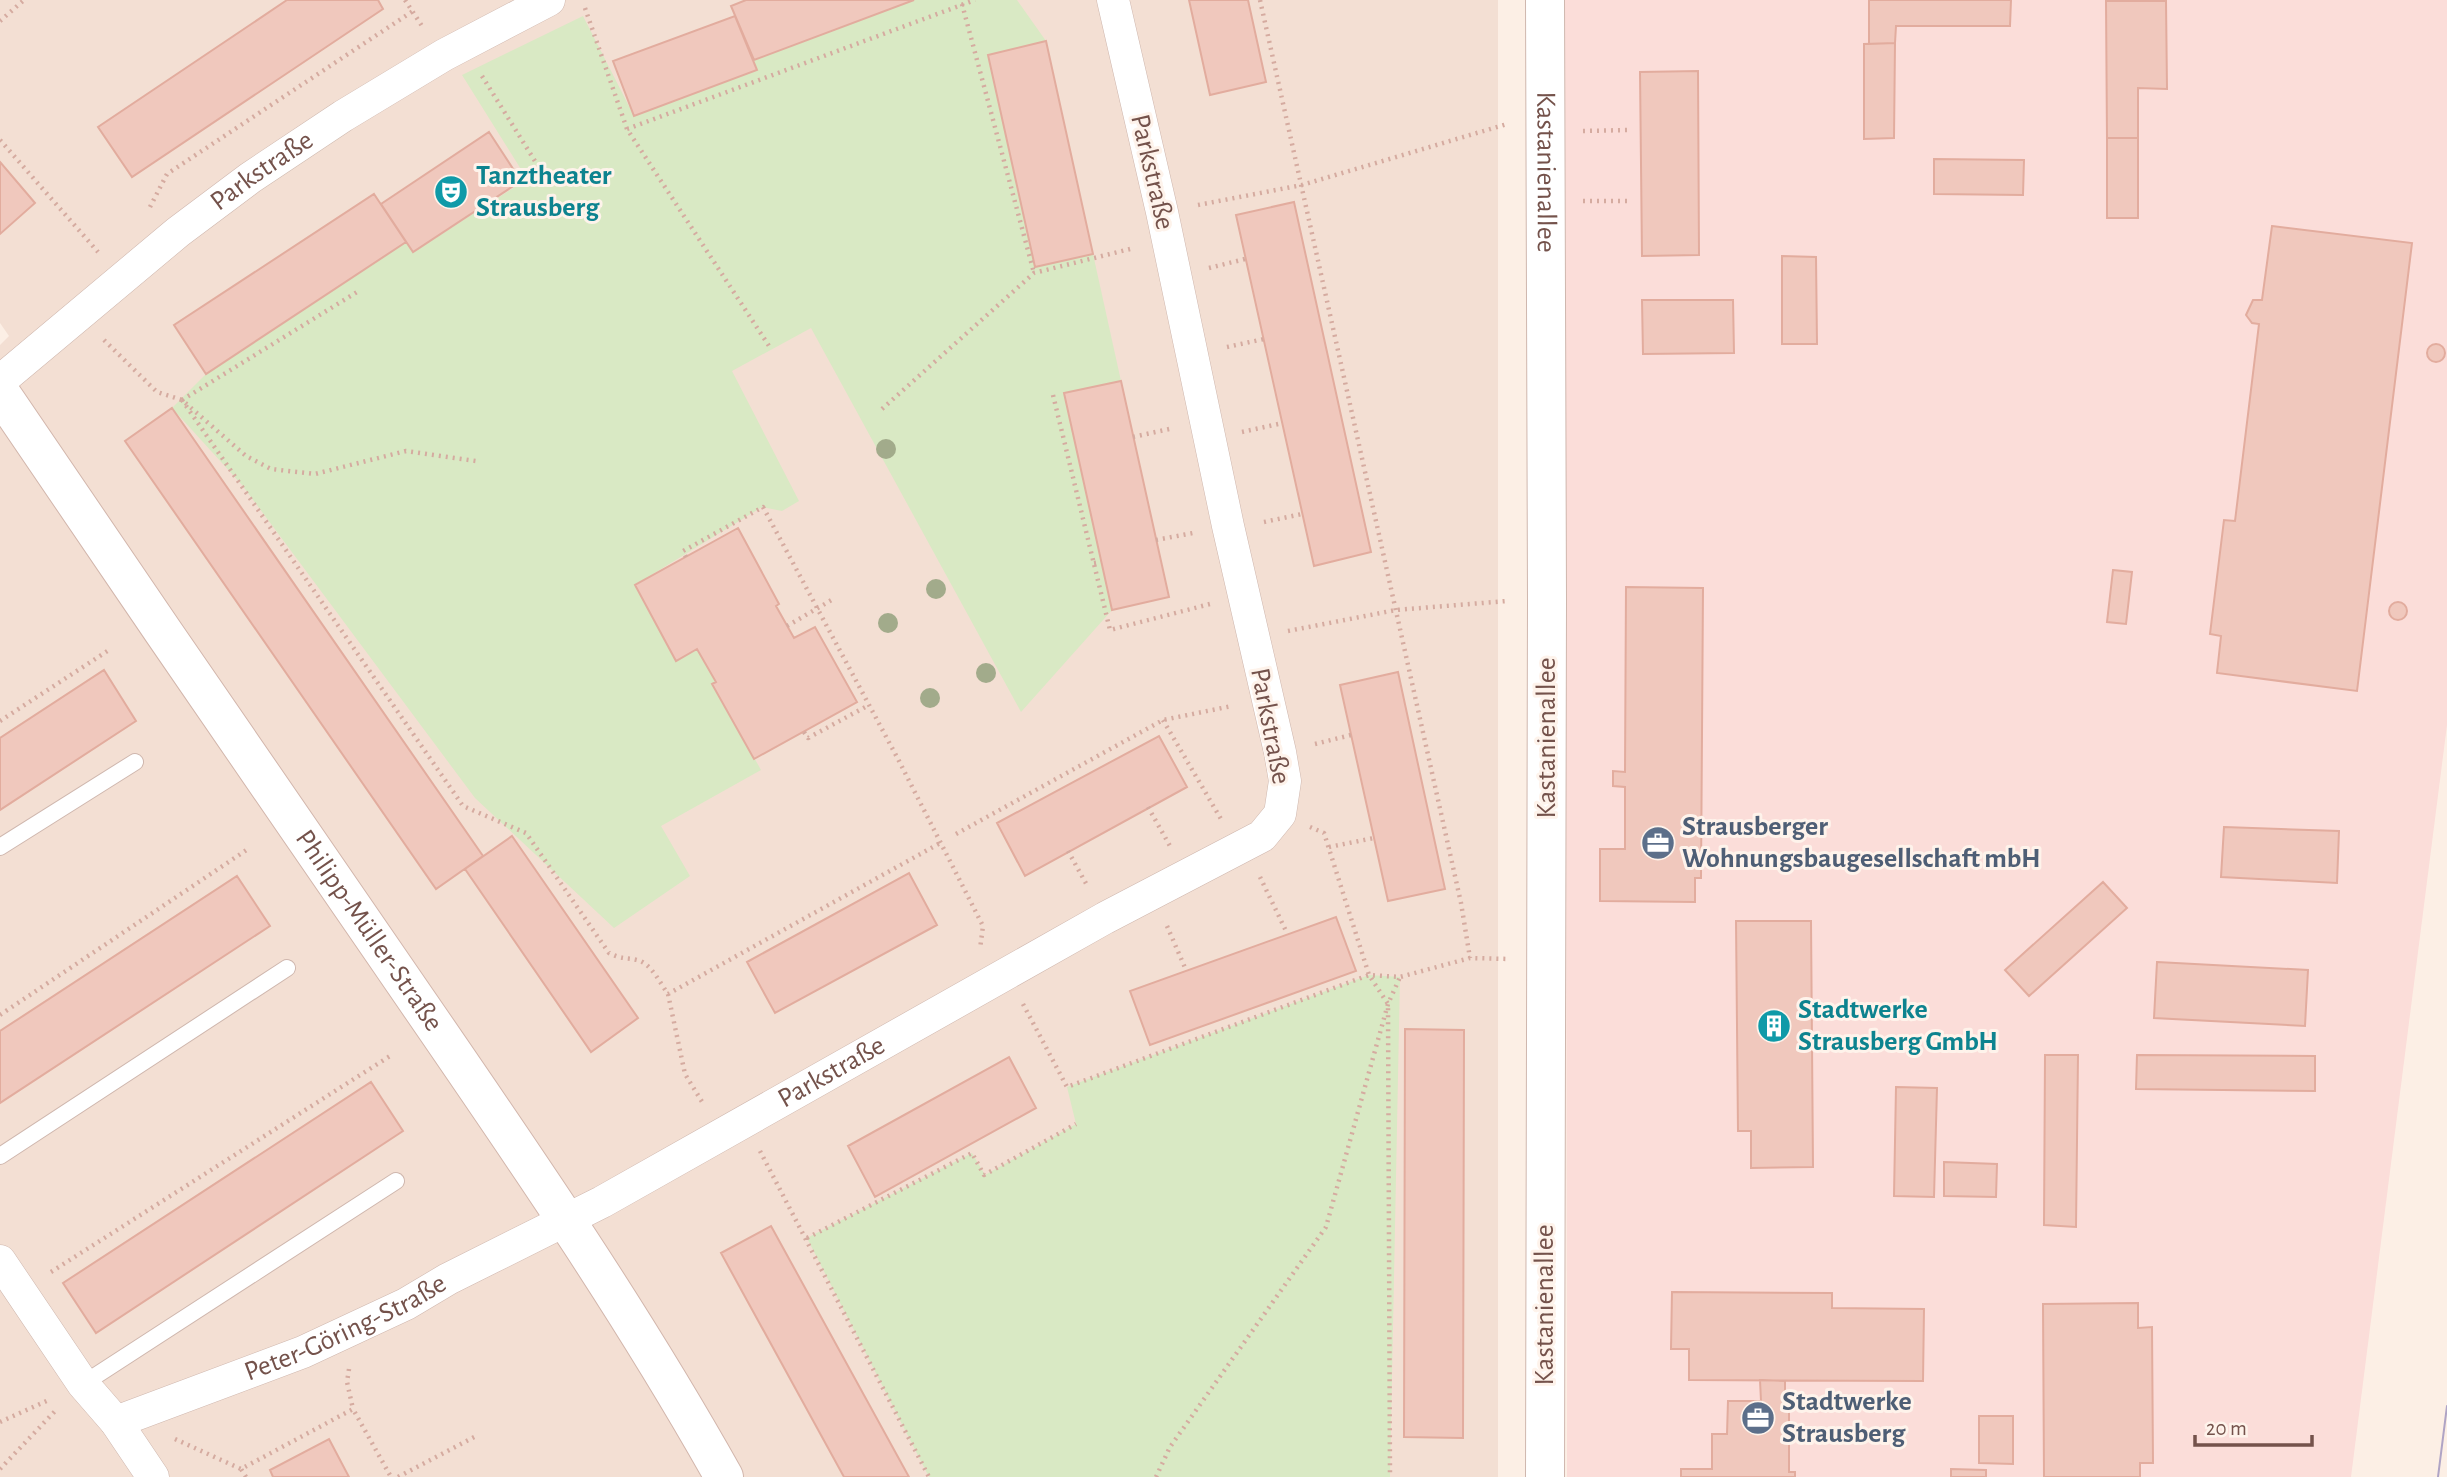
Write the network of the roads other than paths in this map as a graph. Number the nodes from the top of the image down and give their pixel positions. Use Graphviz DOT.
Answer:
graph roads {
  1 [pos="550,0"];
  2 [pos="1113,0"];
  3 [pos="1545,0"];
  4 [pos="0,381"];
  5 [pos="0,391"];
  6 [pos="135,762"];
  7 [pos="0,847"];
  8 [pos="287,968"];
  9 [pos="0,1156"];
  10 [pos="396,1181"];
  11 [pos="567,1219"];
  12 [pos="0,1261"];
  13 [pos="83,1384"];
  14 [pos="116,1422"];
  15 [pos="153,1477"];
  16 [pos="724,1477"];
  17 [pos="1545,1477"];
  1 -- 4 [label="street, Parkstraße"];
  2 -- 11 [label="street, Parkstraße"];
  3 -- 17 [label="street, Kastanienallee"];
  5 -- 11 [label="street, Philipp-Müller-Straße"];
  6 -- 7 [label="lane"];
  8 -- 9 [label="lane"];
  10 -- 13 [label="lane"];
  11 -- 14 [label="street, Peter-Göring-Straße"];
  11 -- 16 [label="street, Philipp-Müller-Straße"];
  12 -- 13 [label="street"];
  13 -- 14 [label="street"];
  14 -- 15 [label="street"];
}
